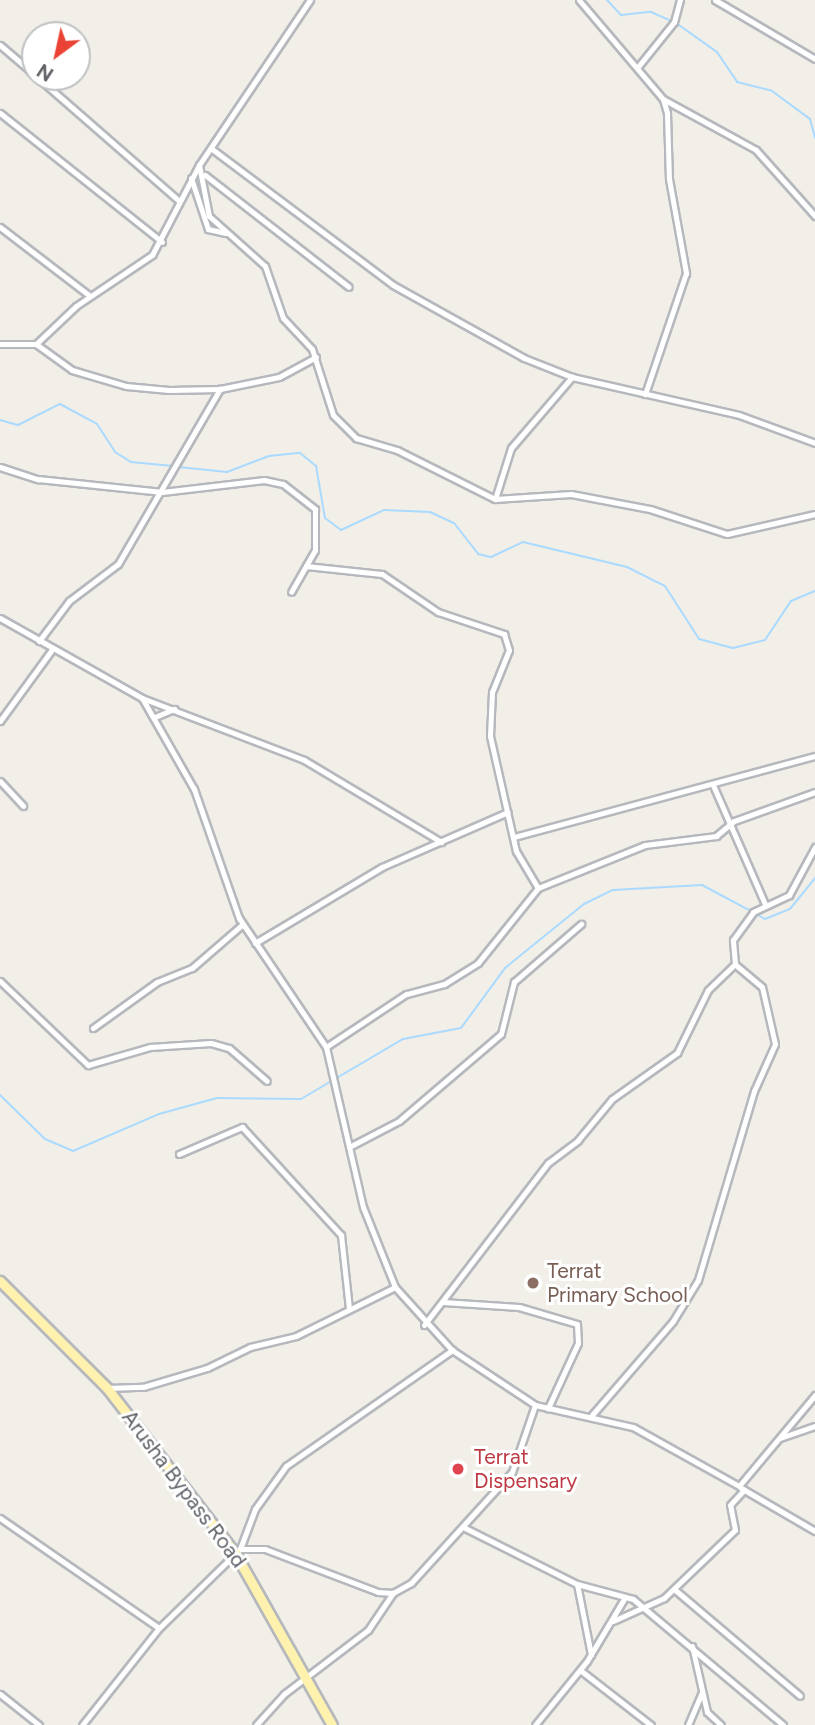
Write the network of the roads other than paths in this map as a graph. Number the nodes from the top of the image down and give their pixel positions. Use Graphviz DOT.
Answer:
graph roads {
  1 [pos="310,0"];
  2 [pos="579,0"];
  3 [pos="680,0"];
  4 [pos="716,0"];
  5 [pos="0,45"];
  6 [pos="815,59"];
  7 [pos="21,63"];
  8 [pos="637,68"];
  9 [pos="53,91"];
  10 [pos="663,99"];
  11 [pos="0,113"];
  12 [pos="212,149"];
  13 [pos="199,165"];
  14 [pos="205,175"];
  15 [pos="191,178"];
  16 [pos="178,200"];
  17 [pos="815,216"];
  18 [pos="0,227"];
  19 [pos="226,233"];
  20 [pos="162,242"];
  21 [pos="349,287"];
  22 [pos="90,296"];
  23 [pos="0,344"];
  24 [pos="36,344"];
  25 [pos="316,357"];
  26 [pos="572,377"];
  27 [pos="220,389"];
  28 [pos="645,394"];
  29 [pos="815,443"];
  30 [pos="0,467"];
  31 [pos="162,492"];
  32 [pos="495,499"];
  33 [pos="815,514"];
  34 [pos="306,566"];
  35 [pos="290,592"];
  36 [pos="0,618"];
  37 [pos="39,641"];
  38 [pos="53,648"];
  39 [pos="142,698"];
  40 [pos="174,709"];
  41 [pos="155,717"];
  42 [pos="0,722"];
  43 [pos="815,756"];
  44 [pos="0,781"];
  45 [pos="713,785"];
  46 [pos="815,792"];
  47 [pos="23,806"];
  48 [pos="508,812"];
  49 [pos="728,824"];
  50 [pos="514,837"];
  51 [pos="441,842"];
  52 [pos="815,847"];
  53 [pos="538,888"];
  54 [pos="765,904"];
  55 [pos="243,924"];
  56 [pos="581,924"];
  57 [pos="255,943"];
  58 [pos="735,964"];
  59 [pos="0,981"];
  60 [pos="93,1028"];
  61 [pos="326,1047"];
  62 [pos="267,1081"];
  63 [pos="349,1147"];
  64 [pos="179,1154"];
  65 [pos="0,1281"];
  66 [pos="395,1287"];
  67 [pos="443,1302"];
  68 [pos="349,1309"];
  69 [pos="424,1325"];
  70 [pos="452,1350"];
  71 [pos="107,1388"];
  72 [pos="815,1396"];
  73 [pos="535,1405"];
  74 [pos="548,1408"];
  75 [pos="592,1415"];
  76 [pos="815,1426"];
  77 [pos="780,1438"];
  78 [pos="730,1481"];
  79 [pos="741,1488"];
  80 [pos="733,1500"];
  81 [pos="0,1518"];
  82 [pos="465,1528"];
  83 [pos="815,1531"];
  84 [pos="237,1551"];
  85 [pos="578,1584"];
  86 [pos="674,1589"];
  87 [pos="393,1593"];
  88 [pos="624,1600"];
  89 [pos="644,1607"];
  90 [pos="613,1621"];
  91 [pos="159,1628"];
  92 [pos="692,1646"];
  93 [pos="591,1655"];
  94 [pos="580,1670"];
  95 [pos="307,1677"];
  96 [pos="702,1692"];
  97 [pos="0,1694"];
  98 [pos="800,1696"];
  99 [pos="693,1705"];
  100 [pos="707,1712"];
  101 [pos="38,1725"];
  102 [pos="82,1725"];
  103 [pos="256,1725"];
  104 [pos="332,1725"];
  105 [pos="535,1725"];
  106 [pos="651,1725"];
  107 [pos="688,1725"];
  108 [pos="721,1725"];
  109 [pos="783,1725"];
  1 -- 12 [label="street"];
  2 -- 8 [label="street"];
  3 -- 8 [label="street"];
  4 -- 6 [label="street"];
  5 -- 7 [label="street"];
  8 -- 10 [label="street"];
  9 -- 16 [label="street"];
  10 -- 17 [label="street"];
  10 -- 28 [label="street"];
  11 -- 20 [label="street"];
  12 -- 13 [label="street"];
  12 -- 26 [label="street"];
  13 -- 14 [label="street"];
  13 -- 15 [label="street"];
  14 -- 19 [label="street"];
  14 -- 21 [label="street"];
  15 -- 16 [label="street"];
  15 -- 19 [label="street"];
  16 -- 20 [label="street"];
  18 -- 22 [label="street"];
  19 -- 25 [label="street"];
  20 -- 22 [label="street"];
  22 -- 24 [label="street"];
  23 -- 24 [label="street"];
  24 -- 27 [label="street"];
  25 -- 27 [label="street"];
  25 -- 32 [label="street"];
  26 -- 28 [label="street"];
  26 -- 32 [label="street"];
  27 -- 31 [label="street"];
  28 -- 29 [label="street"];
  30 -- 31 [label="street"];
  31 -- 34 [label="street"];
  31 -- 37 [label="street"];
  32 -- 33 [label="street"];
  34 -- 35 [label="street"];
  34 -- 48 [label="street"];
  36 -- 37 [label="street"];
  37 -- 38 [label="street"];
  38 -- 39 [label="street"];
  38 -- 42 [label="street"];
  39 -- 40 [label="street"];
  39 -- 41 [label="street"];
  40 -- 41 [label="street"];
  40 -- 51 [label="street"];
  41 -- 55 [label="street"];
  43 -- 45 [label="street"];
  44 -- 47 [label="street"];
  45 -- 49 [label="street"];
  45 -- 50 [label="street"];
  46 -- 49 [label="street"];
  48 -- 50 [label="street"];
  48 -- 51 [label="street"];
  49 -- 53 [label="street"];
  49 -- 54 [label="street"];
  50 -- 53 [label="street"];
  51 -- 57 [label="street"];
  52 -- 54 [label="street"];
  53 -- 61 [label="street"];
  54 -- 58 [label="street"];
  55 -- 57 [label="street"];
  55 -- 60 [label="street"];
  56 -- 63 [label="street"];
  57 -- 61 [label="street"];
  58 -- 67 [label="street"];
  58 -- 75 [label="street"];
  59 -- 62 [label="street"];
  61 -- 63 [label="street"];
  63 -- 66 [label="street"];
  64 -- 68 [label="street"];
  65 -- 71 [label="main road, Arusha Bypass Road"];
  66 -- 68 [label="street"];
  66 -- 69 [label="street"];
  67 -- 69 [label="street"];
  67 -- 74 [label="street"];
  68 -- 71 [label="street"];
  69 -- 70 [label="street"];
  70 -- 73 [label="street"];
  70 -- 84 [label="street"];
  71 -- 84 [label="main road, Arusha Bypass Road"];
  72 -- 77 [label="street"];
  73 -- 74 [label="street"];
  73 -- 82 [label="street"];
  74 -- 75 [label="street"];
  75 -- 78 [label="street"];
  76 -- 77 [label="street"];
  77 -- 79 [label="street"];
  78 -- 79 [label="street"];
  78 -- 80 [label="street"];
  79 -- 80 [label="street"];
  79 -- 83 [label="street"];
  80 -- 86 [label="street"];
  81 -- 91 [label="street"];
  82 -- 85 [label="street"];
  82 -- 87 [label="street"];
  84 -- 87 [label="street"];
  84 -- 91 [label="street"];
  84 -- 95 [label="main road, Arusha Bypass Road"];
  85 -- 88 [label="street"];
  85 -- 93 [label="street"];
  86 -- 89 [label="street"];
  86 -- 98 [label="street"];
  87 -- 95 [label="street"];
  88 -- 89 [label="street"];
  88 -- 90 [label="street"];
  89 -- 90 [label="street"];
  89 -- 92 [label="street"];
  90 -- 93 [label="street"];
  91 -- 102 [label="street"];
  92 -- 96 [label="street"];
  92 -- 109 [label="street"];
  93 -- 94 [label="street"];
  94 -- 105 [label="street"];
  94 -- 106 [label="street"];
  95 -- 103 [label="street"];
  95 -- 104 [label="main road, Arusha Bypass Road"];
  96 -- 99 [label="street"];
  96 -- 100 [label="street"];
  97 -- 101 [label="street"];
  99 -- 100 [label="street"];
  99 -- 107 [label="street"];
  100 -- 108 [label="street"];
}
